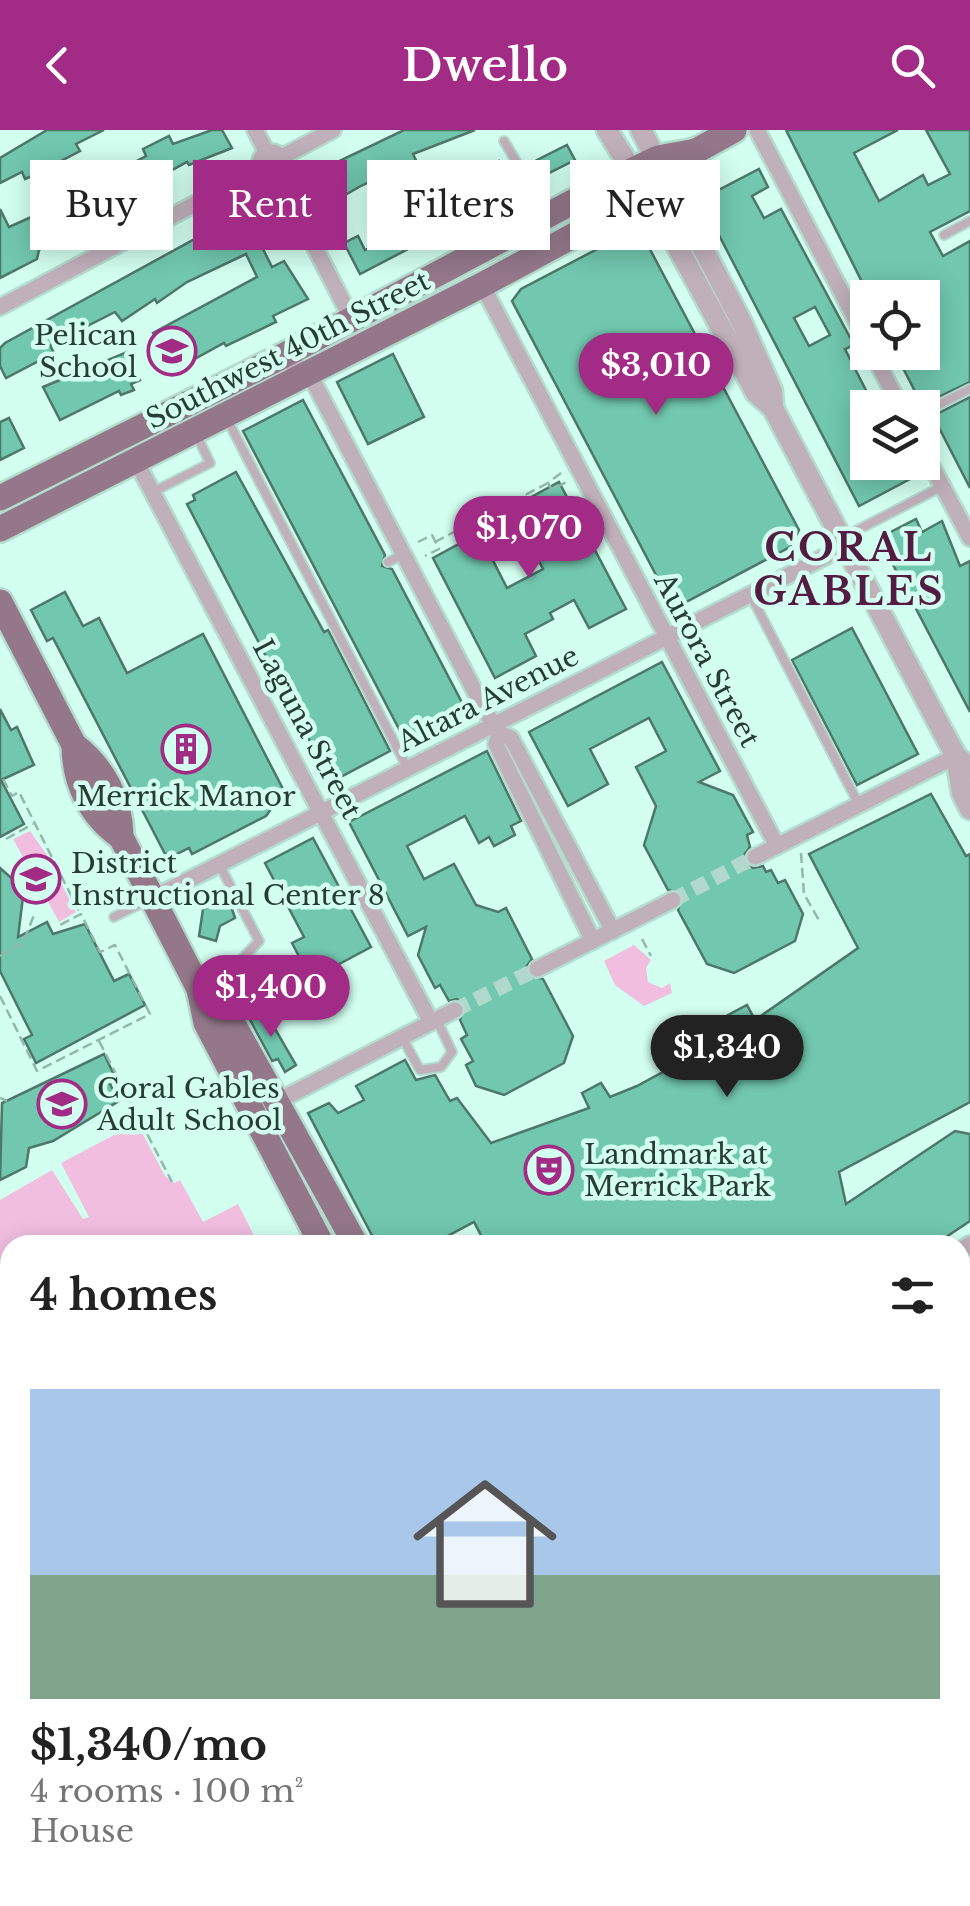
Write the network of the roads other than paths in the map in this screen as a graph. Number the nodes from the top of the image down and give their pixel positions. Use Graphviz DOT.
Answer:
graph roads {
  1 [pos="255,130"];
  2 [pos="333,130"];
  3 [pos="607,130"];
  4 [pos="641,130"];
  5 [pos="734,130"];
  6 [pos="757,130"];
  7 [pos="504,141"];
  8 [pos="698,146"];
  9 [pos="658,158"];
  10 [pos="270,160"];
  11 [pos="277,160"];
  12 [pos="515,160"];
  13 [pos="625,160"];
  14 [pos="654,160"];
  15 [pos="688,160"];
  16 [pos="193,205"];
  17 [pos="970,221"];
  18 [pos="944,235"];
  19 [pos="570,238"];
  20 [pos="316,250"];
  21 [pos="483,250"];
  22 [pos="677,250"];
  23 [pos="704,250"];
  24 [pos="482,285"];
  25 [pos="0,308"];
  26 [pos="850,309"];
  27 [pos="352,320"];
  28 [pos="281,357"];
  29 [pos="309,374"];
  30 [pos="970,389"];
  31 [pos="940,403"];
  32 [pos="773,408"];
  33 [pos="225,416"];
  34 [pos="194,431"];
  35 [pos="136,460"];
  36 [pos="939,480"];
  37 [pos="942,486"];
  38 [pos="153,492"];
  39 [pos="0,498"];
  40 [pos="965,517"];
  41 [pos="0,529"];
  42 [pos="970,538"];
  43 [pos="844,542"];
  44 [pos="404,554"];
  45 [pos="388,562"];
  46 [pos="750,595"];
  47 [pos="0,602"];
  48 [pos="666,636"];
  49 [pos="496,728"];
  50 [pos="963,762"];
  51 [pos="407,767"];
  52 [pos="859,805"];
  53 [pos="970,810"];
  54 [pos="321,811"];
  55 [pos="777,846"];
  56 [pos="755,857"];
  57 [pos="219,864"];
  58 [pos="580,866"];
  59 [pos="561,876"];
  60 [pos="153,898"];
  61 [pos="673,900"];
  62 [pos="114,917"];
  63 [pos="614,931"];
  64 [pos="594,940"];
  65 [pos="538,968"];
  66 [pos="198,986"];
  67 [pos="455,1010"];
  68 [pos="434,1021"];
  69 [pos="402,1037"];
  70 [pos="274,1102"];
  71 [pos="317,1235"];
  72 [pos="350,1235"];
  1 -- 10 [label="street"];
  2 -- 11 [label="street"];
  3 -- 13 [label="street"];
  4 -- 9 [label="street"];
  5 -- 8 [label="main road, Southwest 40th Street"];
  6 -- 26 [label="street"];
  7 -- 12 [label="lane"];
  8 -- 9 [label="main road, Southwest 40th Street"];
  8 -- 15 [label="main road, Southwest 40th Street"];
  9 -- 14 [label="main road, Southwest 40th Street"];
  16 -- 25 [label="street"];
  17 -- 18 [label="lane"];
  19 -- 24 [label="main road, Southwest 40th Street"];
  20 -- 27 [label="street"];
  21 -- 27 [label="main road, Southwest 40th Street"];
  22 -- 32 [label="street"];
  23 -- 32 [label="street"];
  24 -- 29 [label="main road, Southwest 40th Street"];
  24 -- 48 [label="street, Aurora Street"];
  27 -- 28 [label="main road, Southwest 40th Street"];
  28 -- 29 [label="street"];
  28 -- 39 [label="main road, Southwest 40th Street"];
  29 -- 33 [label="main road, Southwest 40th Street"];
  29 -- 44 [label="street"];
  30 -- 31 [label="lane"];
  32 -- 43 [label="street"];
  33 -- 34 [label="main road, Southwest 40th Street"];
  33 -- 51 [label="lane"];
  34 -- 35 [label="main road, Southwest 40th Street"];
  34 -- 38 [label="lane"];
  35 -- 38 [label="street, Laguna Street"];
  35 -- 41 [label="main road, Southwest 40th Street"];
  36 -- 37 [label="street"];
  37 -- 40 [label="street"];
  37 -- 43 [label="lane"];
  38 -- 54 [label="street, Laguna Street"];
  40 -- 42 [label="street"];
  43 -- 46 [label="street, Altara Avenue"];
  43 -- 50 [label="street"];
  44 -- 45 [label="lane"];
  44 -- 49 [label="street"];
  46 -- 48 [label="street, Altara Avenue"];
  46 -- 52 [label="lane"];
  47 -- 60 [label="main road"];
  48 -- 49 [label="street, Altara Avenue"];
  48 -- 55 [label="street, Aurora Street"];
  49 -- 51 [label="street, Altara Avenue"];
  49 -- 58 [label="street"];
  49 -- 59 [label="street"];
  50 -- 52 [label="street"];
  50 -- 53 [label="street"];
  51 -- 54 [label="street, Altara Avenue"];
  52 -- 55 [label="street"];
  54 -- 57 [label="street, Altara Avenue"];
  54 -- 68 [label="street, Laguna Street"];
  55 -- 56 [label="street"];
  57 -- 60 [label="street, Altara Avenue"];
  57 -- 66 [label="lane"];
  58 -- 59 [label="street"];
  58 -- 63 [label="street"];
  59 -- 64 [label="street"];
  60 -- 62 [label="lane"];
  60 -- 66 [label="main road"];
  61 -- 63 [label="street"];
  63 -- 64 [label="street"];
  64 -- 65 [label="street"];
  66 -- 70 [label="main road"];
  66 -- 71 [label="main road"];
  67 -- 68 [label="street"];
  68 -- 69 [label="street"];
  68 -- 69 [label="lane"];
  69 -- 70 [label="street"];
  70 -- 72 [label="main road"];
}
